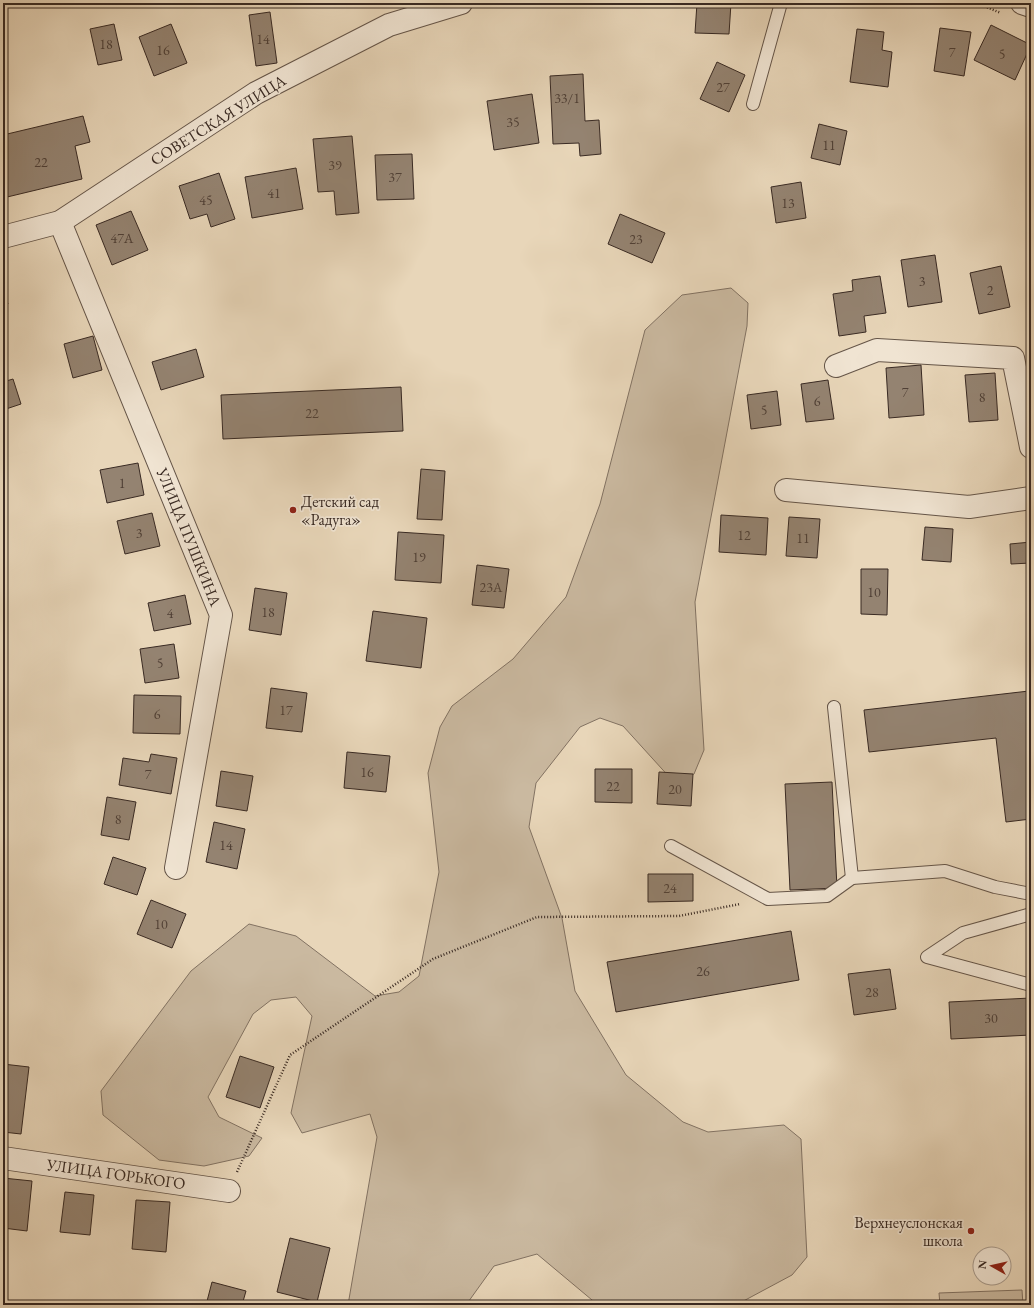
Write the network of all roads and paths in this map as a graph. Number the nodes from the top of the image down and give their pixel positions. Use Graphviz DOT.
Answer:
graph roads {
  1 [pos="461,3"];
  2 [pos="781,3"];
  3 [pos="1022,3"];
  4 [pos="1031,6"];
  5 [pos="753,104"];
  6 [pos="60,222"];
  7 [pos="3,237"];
  8 [pos="836,366"];
  9 [pos="1031,447"];
  10 [pos="786,490"];
  11 [pos="1031,498"];
  12 [pos="834,707"];
  13 [pos="671,846"];
  14 [pos="176,868"];
  15 [pos="852,878"];
  16 [pos="1031,894"];
  17 [pos="768,899"];
  18 [pos="1031,914"];
  19 [pos="1031,985"];
  20 [pos="3,1158"];
  21 [pos="229,1191"];
  1 -- 6 [label="street, СОВЕТСКАЯ УЛИЦА"];
  2 -- 5 [label="lane"];
  3 -- 4 [label="street"];
  6 -- 7 [label="street, СОВЕТСКАЯ УЛИЦА"];
  6 -- 14 [label="street, УЛИЦА ПУШКИНА"];
  8 -- 9 [label="street"];
  10 -- 11 [label="street"];
  12 -- 15 [label="lane"];
  13 -- 17 [label="lane"];
  15 -- 16 [label="lane"];
  15 -- 17 [label="lane"];
  17 -- 21 [label="path"];
  18 -- 19 [label="lane"];
  20 -- 21 [label="street, УЛИЦА ГОРЬКОГО"];
}
